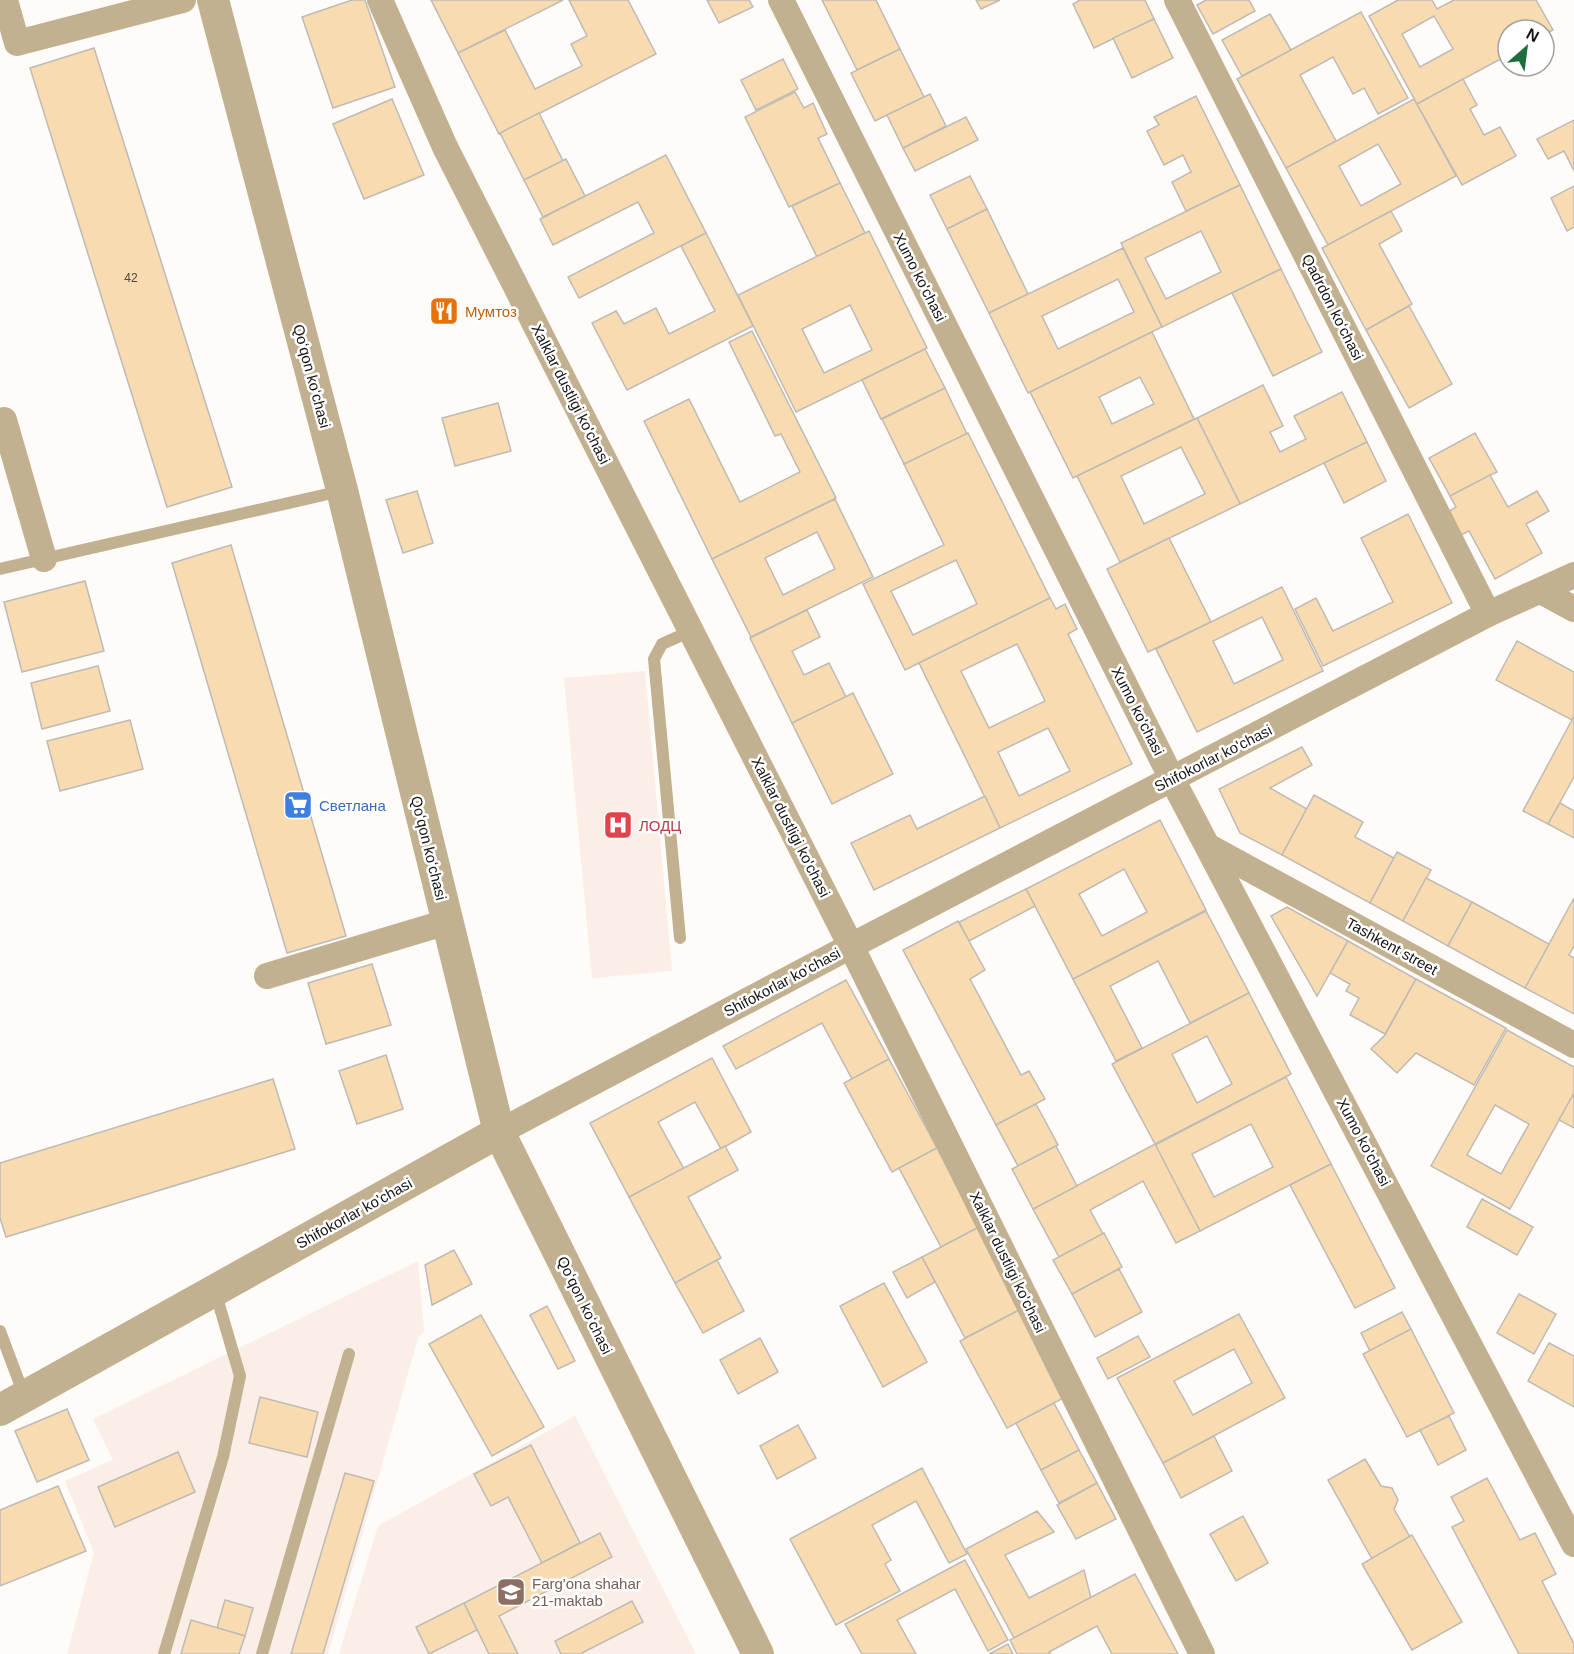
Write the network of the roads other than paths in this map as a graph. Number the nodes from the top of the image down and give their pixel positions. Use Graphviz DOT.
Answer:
graph roads {
  1 [pos="5,0"];
  2 [pos="183,0"];
  3 [pos="213,0"];
  4 [pos="380,0"];
  5 [pos="781,0"];
  6 [pos="1178,0"];
  7 [pos="4,420"];
  8 [pos="342,490"];
  9 [pos="44,559"];
  10 [pos="0,569"];
  11 [pos="1574,575"];
  12 [pos="1541,591"];
  13 [pos="1574,609"];
  14 [pos="1488,614"];
  15 [pos="691,630"];
  16 [pos="1172,779"];
  17 [pos="1209,847"];
  18 [pos="447,922"];
  19 [pos="680,938"];
  20 [pos="851,946"];
  21 [pos="267,976"];
  22 [pos="1574,1045"];
  23 [pos="500,1132"];
  24 [pos="215,1290"];
  25 [pos="0,1331"];
  26 [pos="349,1354"];
  27 [pos="12,1403"];
  28 [pos="1574,1544"];
  29 [pos="164,1654"];
  30 [pos="262,1654"];
  31 [pos="758,1654"];
  32 [pos="1202,1654"];
  1 -- 2 [label="street"];
  3 -- 8 [label="street, Qoʻqon koʻchasi"];
  4 -- 15 [label="street, Xalklar dustligi ko'chasi"];
  5 -- 16 [label="street, Xumo ko'chasi"];
  6 -- 14 [label="street, Qadrdon koʻchasi"];
  7 -- 9 [label="street"];
  8 -- 9 [label="lane"];
  8 -- 18 [label="street, Qoʻqon koʻchasi"];
  9 -- 10 [label="lane"];
  11 -- 12 [label="street, Shifokorlar ko'chasi"];
  12 -- 13 [label="street"];
  12 -- 14 [label="street, Shifokorlar ko'chasi"];
  14 -- 16 [label="street, Shifokorlar ko'chasi"];
  15 -- 19 [label="lane"];
  15 -- 20 [label="street, Xalklar dustligi ko'chasi"];
  16 -- 17 [label="street, Xumo ko'chasi"];
  16 -- 20 [label="street, Shifokorlar ko'chasi"];
  17 -- 22 [label="street, Tashkent street"];
  17 -- 28 [label="street, Xumo ko'chasi"];
  18 -- 21 [label="street"];
  18 -- 23 [label="street, Qoʻqon koʻchasi"];
  20 -- 23 [label="street, Shifokorlar ko'chasi"];
  20 -- 32 [label="street, Xalklar dustligi ko'chasi"];
  23 -- 24 [label="street, Shifokorlar ko'chasi"];
  23 -- 31 [label="street, Qoʻqon koʻchasi"];
  24 -- 27 [label="street, Shifokorlar ko'chasi"];
  24 -- 29 [label="lane"];
  25 -- 27 [label="lane"];
  26 -- 30 [label="lane"];
}
